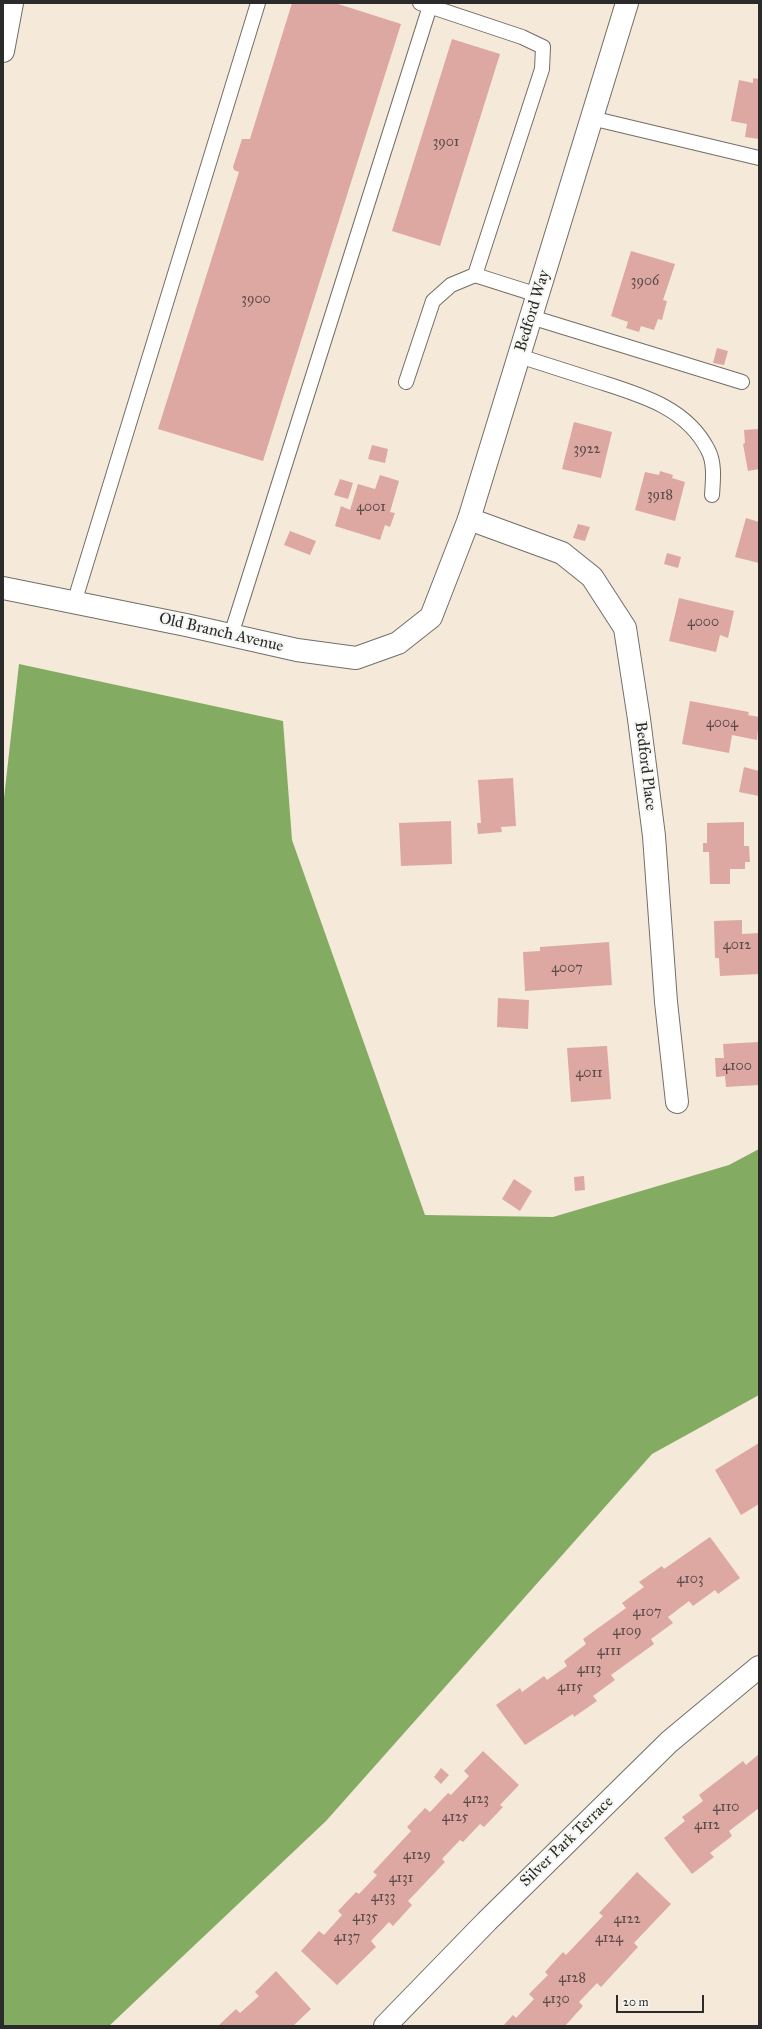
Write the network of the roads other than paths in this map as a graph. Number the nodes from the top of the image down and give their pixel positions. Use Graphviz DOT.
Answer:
graph roads {
  1 [pos="12,3"];
  2 [pos="258,3"];
  3 [pos="627,3"];
  4 [pos="425,5"];
  5 [pos="3,50"];
  6 [pos="592,118"];
  7 [pos="759,158"];
  8 [pos="475,275"];
  9 [pos="538,295"];
  10 [pos="531,317"];
  11 [pos="519,356"];
  12 [pos="406,382"];
  13 [pos="742,382"];
  14 [pos="712,495"];
  15 [pos="469,519"];
  16 [pos="3,588"];
  17 [pos="74,603"];
  18 [pos="431,617"];
  19 [pos="231,635"];
  20 [pos="677,1102"];
  21 [pos="759,1667"];
  22 [pos="385,2026"];
  1 -- 5 [label="street"];
  2 -- 17 [label="lane"];
  3 -- 6 [label="street, Bedford Way"];
  4 -- 8 [label="lane"];
  4 -- 19 [label="lane"];
  6 -- 7 [label="lane"];
  6 -- 9 [label="street, Bedford Way"];
  8 -- 9 [label="lane"];
  8 -- 12 [label="lane"];
  9 -- 10 [label="street, Bedford Way"];
  10 -- 11 [label="street, Bedford Way"];
  10 -- 13 [label="lane"];
  11 -- 14 [label="lane"];
  11 -- 15 [label="street, Bedford Way"];
  15 -- 18 [label="street, Bedford Way"];
  15 -- 20 [label="street, Bedford Place"];
  16 -- 17 [label="street, Old Branch Avenue"];
  17 -- 19 [label="street, Old Branch Avenue"];
  18 -- 19 [label="street, Old Branch Avenue"];
  21 -- 22 [label="street, Silver Park Terrace"];
}
